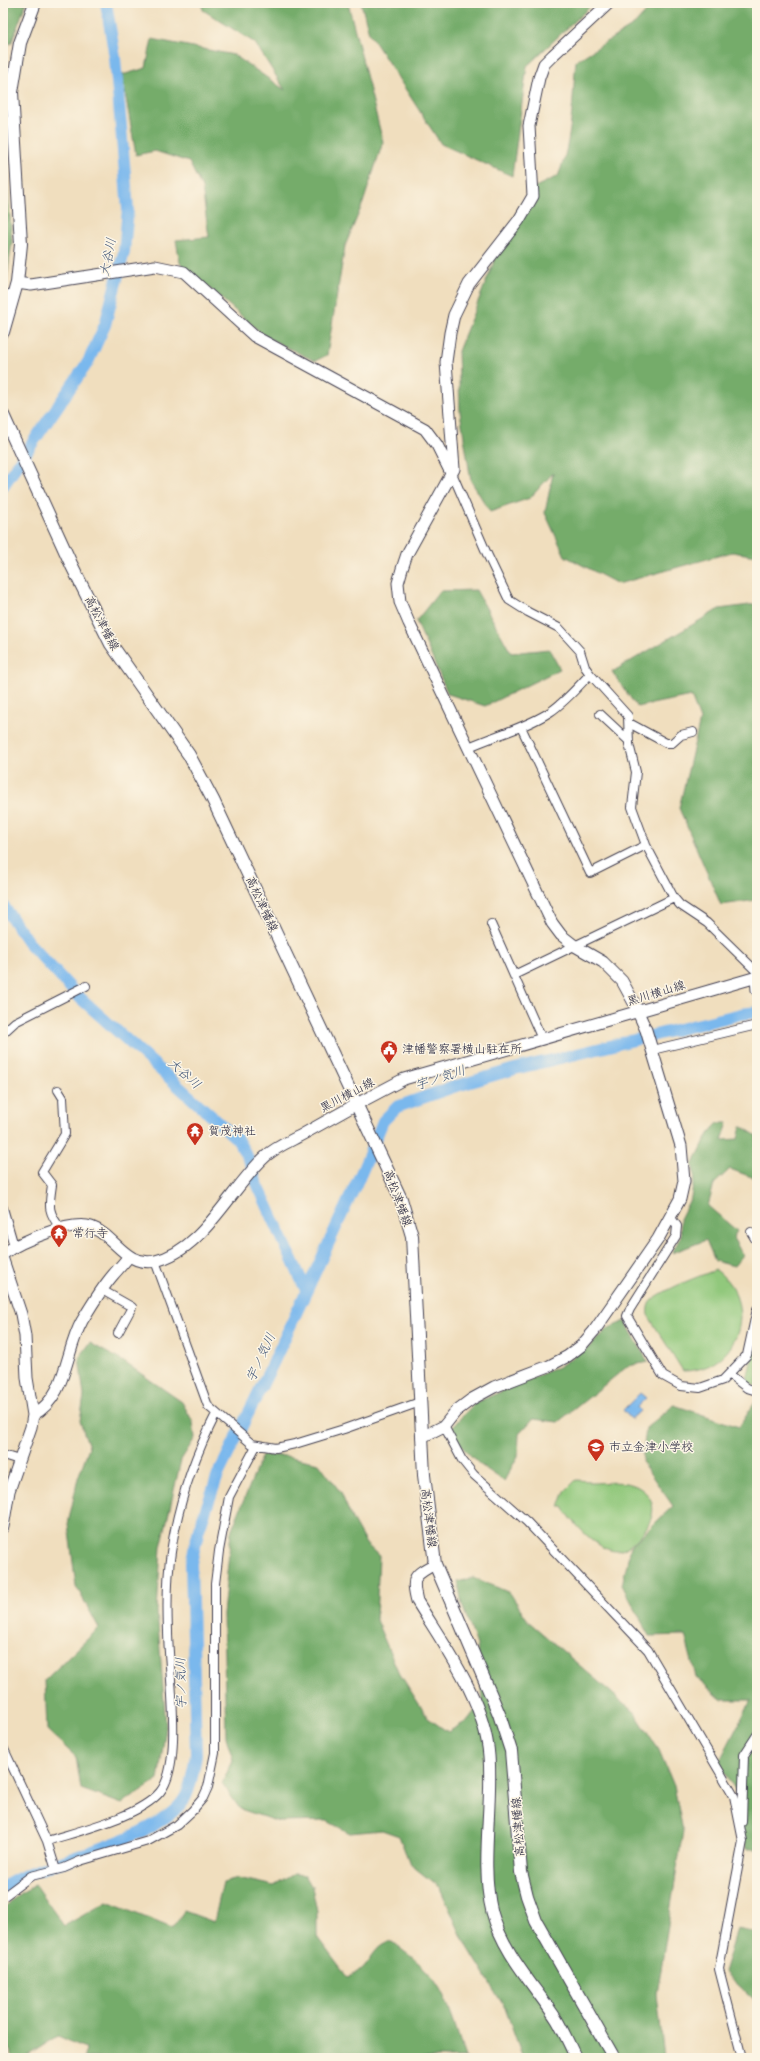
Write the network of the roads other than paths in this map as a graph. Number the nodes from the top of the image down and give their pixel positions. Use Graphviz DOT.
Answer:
graph roads {
  1 [pos="35,3"];
  2 [pos="609,3"];
  3 [pos="17,283"];
  4 [pos="8,296"];
  5 [pos="3,332"];
  6 [pos="3,415"];
  7 [pos="452,473"];
  8 [pos="590,674"];
  9 [pos="600,714"];
  10 [pos="630,723"];
  11 [pos="521,727"];
  12 [pos="693,732"];
  13 [pos="629,741"];
  14 [pos="469,746"];
  15 [pos="646,845"];
  16 [pos="674,898"];
  17 [pos="491,924"];
  18 [pos="575,946"];
  19 [pos="514,975"];
  20 [pos="757,977"];
  21 [pos="84,987"];
  22 [pos="757,990"];
  23 [pos="638,1012"];
  24 [pos="757,1025"];
  25 [pos="3,1033"];
  26 [pos="542,1039"];
  27 [pos="654,1054"];
  28 [pos="58,1090"];
  29 [pos="357,1103"];
  30 [pos="3,1208"];
  31 [pos="671,1218"];
  32 [pos="61,1229"];
  33 [pos="751,1232"];
  34 [pos="757,1242"];
  35 [pos="14,1246"];
  36 [pos="3,1254"];
  37 [pos="129,1256"];
  38 [pos="3,1260"];
  39 [pos="155,1261"];
  40 [pos="102,1290"];
  41 [pos="757,1309"];
  42 [pos="118,1333"];
  43 [pos="729,1374"];
  44 [pos="757,1391"];
  45 [pos="420,1402"];
  46 [pos="33,1415"];
  47 [pos="218,1416"];
  48 [pos="444,1426"];
  49 [pos="422,1437"];
  50 [pos="254,1445"];
  51 [pos="3,1455"];
  52 [pos="19,1460"];
  53 [pos="3,1527"];
  54 [pos="435,1564"];
  55 [pos="757,1735"];
  56 [pos="3,1747"];
  57 [pos="742,1830"];
  58 [pos="47,1841"];
  59 [pos="56,1870"];
  60 [pos="3,1897"];
  61 [pos="576,2058"];
  62 [pos="614,2058"];
  63 [pos="742,2058"];
  1 -- 3 [label="main road"];
  2 -- 7 [label="street"];
  3 -- 4 [label="main road"];
  3 -- 7 [label="street"];
  4 -- 5 [label="main road"];
  6 -- 29 [label="main road, 高松津幡線"];
  7 -- 8 [label="street"];
  7 -- 14 [label="street"];
  8 -- 10 [label="street"];
  8 -- 11 [label="street"];
  9 -- 13 [label="street"];
  10 -- 12 [label="street"];
  10 -- 13 [label="street"];
  11 -- 14 [label="street"];
  11 -- 15 [label="street"];
  13 -- 15 [label="street"];
  14 -- 18 [label="street"];
  15 -- 16 [label="street"];
  16 -- 18 [label="street"];
  16 -- 20 [label="street"];
  17 -- 19 [label="street"];
  18 -- 19 [label="street"];
  18 -- 23 [label="street"];
  19 -- 26 [label="street"];
  20 -- 22 [label="street"];
  20 -- 23 [label="street, 黒川横山線"];
  21 -- 25 [label="street"];
  23 -- 26 [label="street, 黒川横山線"];
  23 -- 27 [label="street"];
  24 -- 27 [label="street"];
  26 -- 29 [label="street, 黒川横山線"];
  27 -- 31 [label="street"];
  28 -- 32 [label="street"];
  29 -- 39 [label="street, 黒川横山線"];
  29 -- 45 [label="main road, 高松津幡線"];
  30 -- 35 [label="street"];
  31 -- 43 [label="street"];
  31 -- 48 [label="street"];
  32 -- 35 [label="street"];
  32 -- 37 [label="street"];
  33 -- 34 [label="street"];
  35 -- 36 [label="street"];
  37 -- 39 [label="street"];
  37 -- 40 [label="street"];
  38 -- 46 [label="street"];
  39 -- 47 [label="street"];
  40 -- 42 [label="street"];
  40 -- 46 [label="street"];
  41 -- 43 [label="street"];
  43 -- 44 [label="street"];
  45 -- 49 [label="main road, 高松津幡線"];
  45 -- 50 [label="street"];
  46 -- 52 [label="street"];
  47 -- 50 [label="street"];
  47 -- 58 [label="street"];
  48 -- 49 [label="street"];
  48 -- 57 [label="street"];
  49 -- 54 [label="main road, 高松津幡線"];
  50 -- 59 [label="street"];
  51 -- 52 [label="street"];
  52 -- 53 [label="street"];
  54 -- 61 [label="street"];
  54 -- 62 [label="main road, 高松津幡線"];
  55 -- 57 [label="street"];
  56 -- 58 [label="street"];
  57 -- 63 [label="street"];
  58 -- 59 [label="street"];
  59 -- 60 [label="street"];
}
